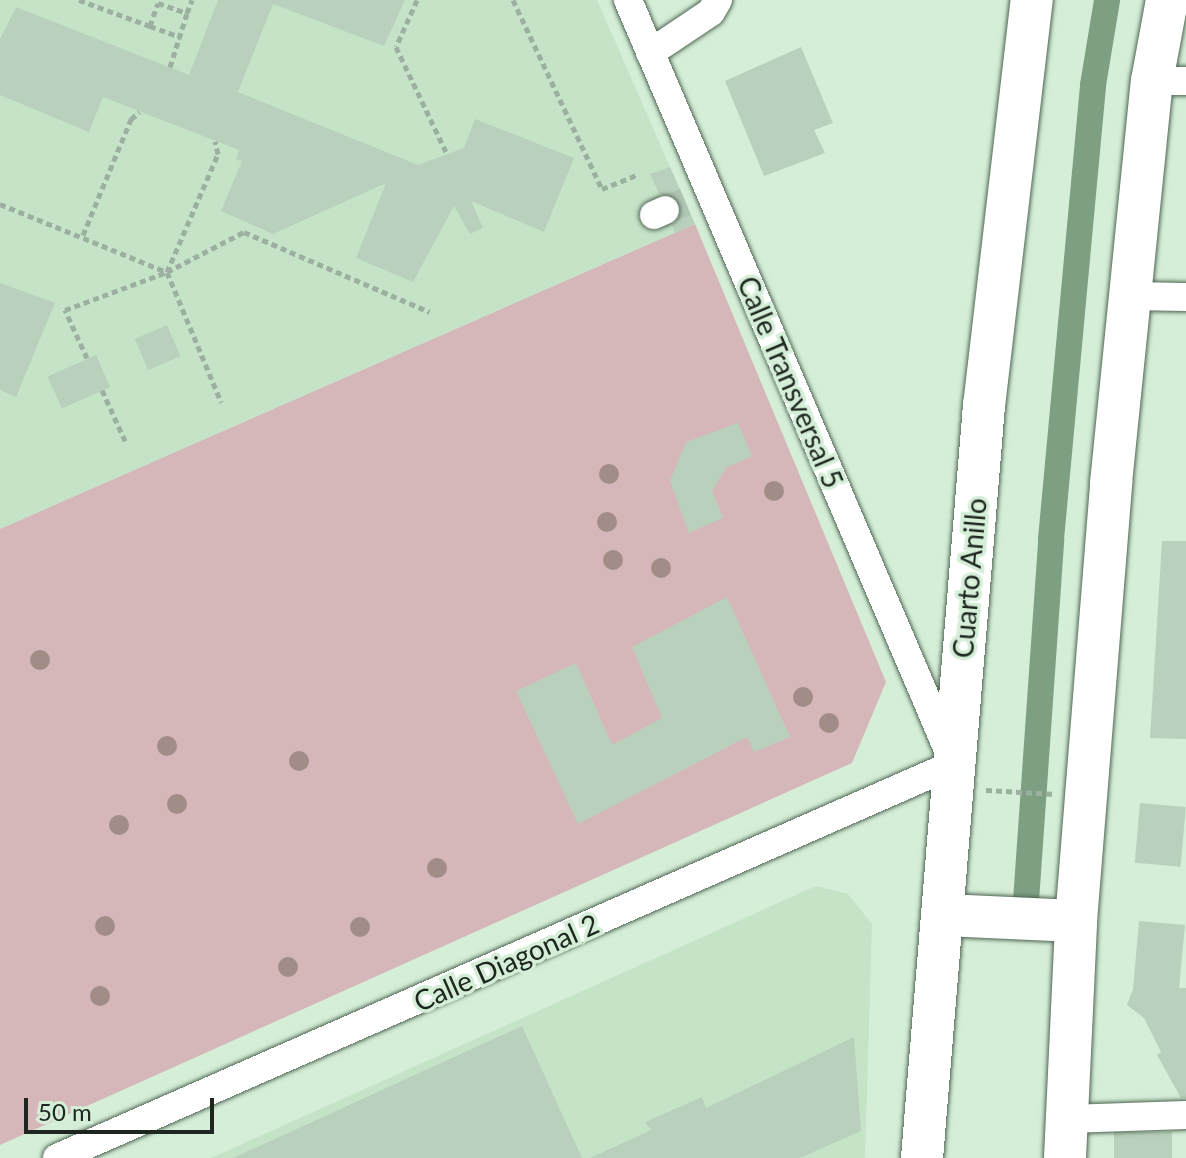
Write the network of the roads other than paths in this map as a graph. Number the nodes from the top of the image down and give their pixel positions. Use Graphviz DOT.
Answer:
graph roads {
  1 [pos="628,0"];
  2 [pos="718,0"];
  3 [pos="1032,0"];
  4 [pos="1167,0"];
  5 [pos="650,53"];
  6 [pos="1169,81"];
  7 [pos="1129,296"];
  8 [pos="1186,297"];
  9 [pos="954,764"];
  10 [pos="944,915"];
  11 [pos="1058,920"];
  12 [pos="1186,1115"];
  13 [pos="1066,1138"];
  14 [pos="57,1158"];
  15 [pos="922,1158"];
  1 -- 5 [label="street, Calle Transversal 5"];
  2 -- 5 [label="street"];
  3 -- 9 [label="highway, Cuarto Anillo"];
  4 -- 6 [label="highway"];
  5 -- 9 [label="street, Calle Transversal 5"];
  6 -- 7 [label="highway"];
  7 -- 8 [label="street"];
  7 -- 11 [label="highway"];
  9 -- 10 [label="highway, Cuarto Anillo"];
  9 -- 14 [label="street, Calle Diagonal 2"];
  10 -- 11 [label="highway"];
  10 -- 15 [label="highway, Cuarto Anillo"];
  11 -- 13 [label="highway"];
  12 -- 13 [label="street"];
}
